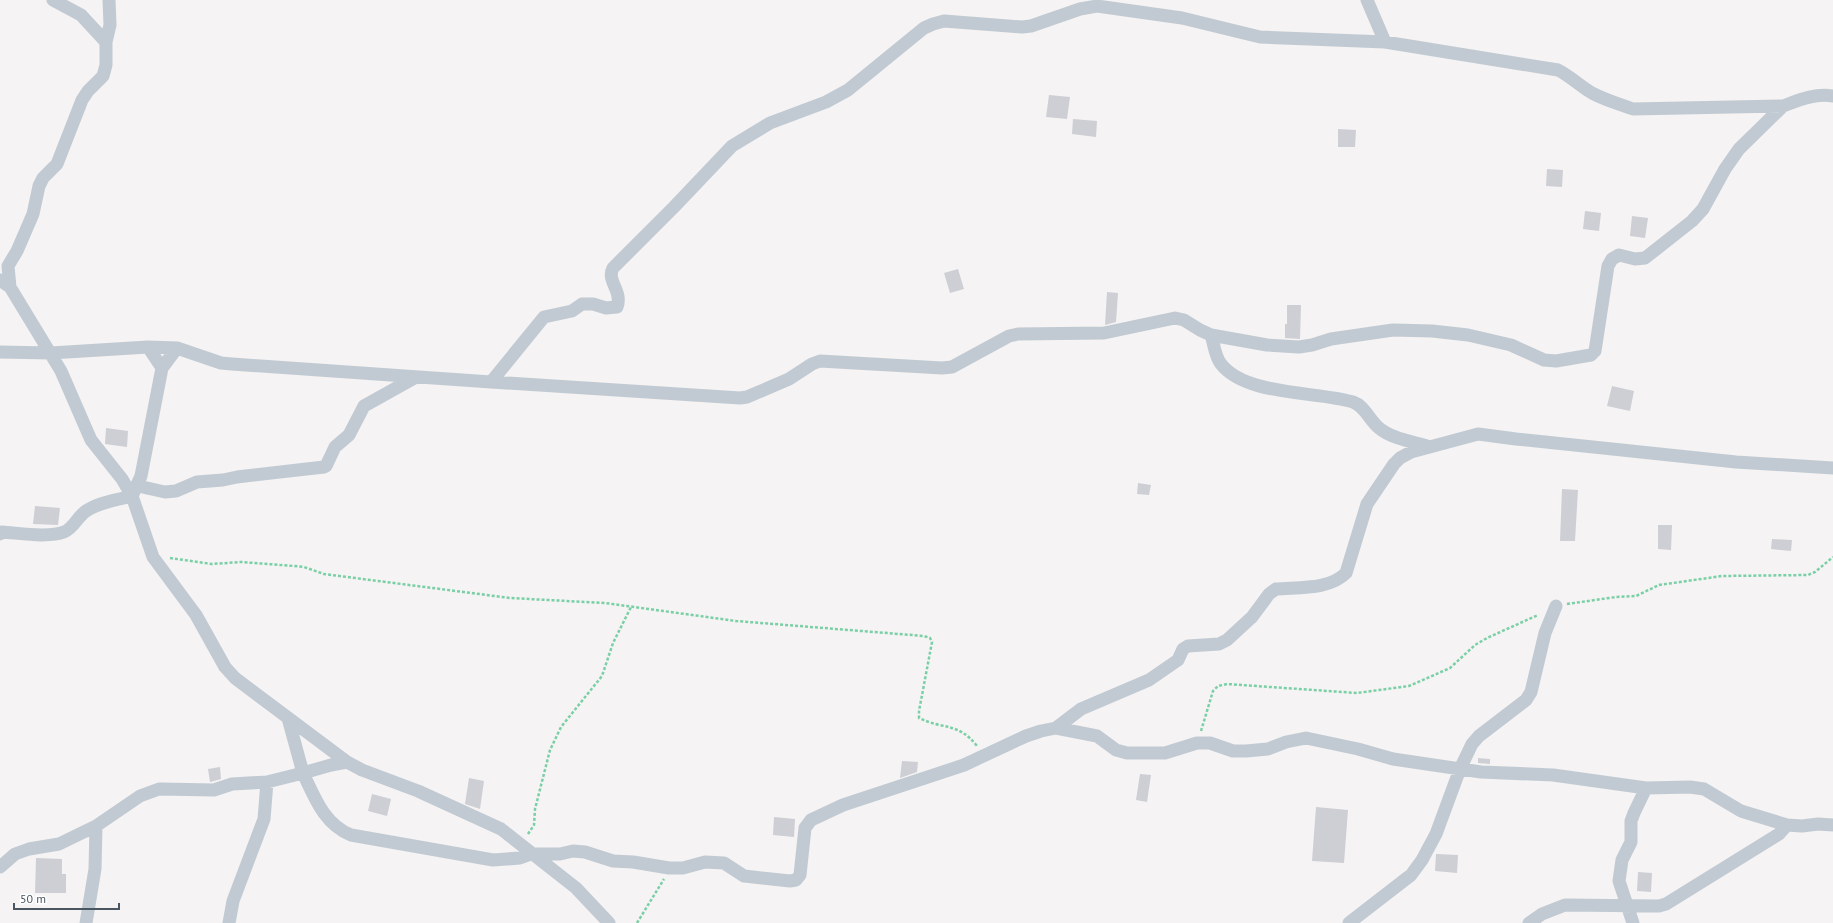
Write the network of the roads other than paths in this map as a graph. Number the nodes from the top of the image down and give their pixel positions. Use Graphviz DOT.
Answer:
graph roads {
  1 [pos="53,0"];
  2 [pos="109,0"];
  3 [pos="1085,0"];
  4 [pos="1367,0"];
  5 [pos="1097,6"];
  6 [pos="106,42"];
  7 [pos="1385,42"];
  8 [pos="1833,96"];
  9 [pos="1783,106"];
  10 [pos="4,268"];
  11 [pos="5,283"];
  12 [pos="1211,335"];
  13 [pos="148,347"];
  14 [pos="177,348"];
  15 [pos="0,352"];
  16 [pos="51,353"];
  17 [pos="162,368"];
  18 [pos="416,377"];
  19 [pos="491,382"];
  20 [pos="1430,447"];
  21 [pos="1833,468"];
  22 [pos="135,491"];
  23 [pos="0,534"];
  24 [pos="1556,606"];
  25 [pos="288,718"];
  26 [pos="1056,728"];
  27 [pos="347,762"];
  28 [pos="1460,768"];
  29 [pos="303,773"];
  30 [pos="267,782"];
  31 [pos="1646,788"];
  32 [pos="1833,824"];
  33 [pos="1787,825"];
  34 [pos="96,826"];
  35 [pos="531,854"];
  36 [pos="0,867"];
  37 [pos="1627,906"];
  38 [pos="86,923"];
  39 [pos="229,923"];
  40 [pos="609,923"];
  41 [pos="1349,923"];
  42 [pos="1529,923"];
  43 [pos="1633,923"];
  1 -- 6 [label="street"];
  2 -- 6 [label="street"];
  3 -- 5 [label="street"];
  4 -- 7 [label="street"];
  5 -- 7 [label="street"];
  5 -- 19 [label="street"];
  6 -- 10 [label="street"];
  7 -- 9 [label="street"];
  8 -- 9 [label="street"];
  9 -- 12 [label="street"];
  10 -- 11 [label="street"];
  11 -- 16 [label="street"];
  12 -- 19 [label="street"];
  12 -- 20 [label="street"];
  13 -- 14 [label="street"];
  13 -- 16 [label="street"];
  13 -- 17 [label="street"];
  14 -- 17 [label="street"];
  14 -- 18 [label="street"];
  15 -- 16 [label="street"];
  16 -- 22 [label="street"];
  17 -- 22 [label="street"];
  18 -- 19 [label="street"];
  18 -- 22 [label="street"];
  20 -- 21 [label="street"];
  20 -- 26 [label="street"];
  22 -- 23 [label="street"];
  22 -- 25 [label="street"];
  24 -- 28 [label="street"];
  25 -- 27 [label="street"];
  25 -- 29 [label="street"];
  26 -- 28 [label="street"];
  26 -- 35 [label="street"];
  27 -- 29 [label="street"];
  27 -- 35 [label="street"];
  28 -- 31 [label="street"];
  28 -- 41 [label="street"];
  29 -- 30 [label="street"];
  29 -- 35 [label="street"];
  30 -- 34 [label="street"];
  30 -- 39 [label="street"];
  31 -- 33 [label="street"];
  31 -- 37 [label="street"];
  32 -- 33 [label="street"];
  33 -- 37 [label="street"];
  34 -- 36 [label="street"];
  34 -- 38 [label="street"];
  35 -- 40 [label="street"];
  37 -- 42 [label="street"];
  37 -- 43 [label="street"];
}
